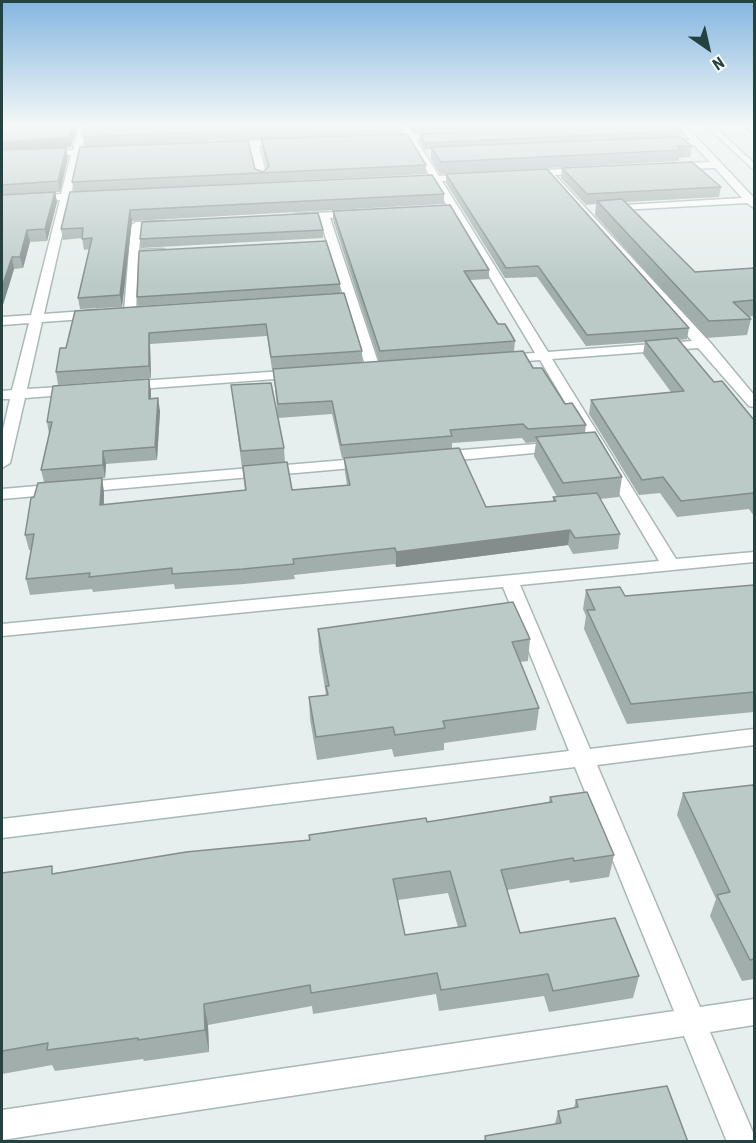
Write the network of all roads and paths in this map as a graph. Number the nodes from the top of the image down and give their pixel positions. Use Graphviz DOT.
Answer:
graph roads {
  1 [pos="70,178"];
  2 [pos="451,178"];
  3 [pos="554,178"];
  4 [pos="728,178"];
  5 [pos="436,179"];
  6 [pos="401,181"];
  7 [pos="103,195"];
  8 [pos="66,197"];
  9 [pos="2,200"];
  10 [pos="752,202"];
  11 [pos="584,210"];
  12 [pos="371,213"];
  13 [pos="324,216"];
  14 [pos="289,217"];
  15 [pos="183,223"];
  16 [pos="180,251"];
  17 [pos="133,254"];
  18 [pos="350,298"];
  19 [pos="303,301"];
  20 [pos="36,318"];
  21 [pos="2,321"];
  22 [pos="704,344"];
  23 [pos="544,356"];
  24 [pos="487,360"];
  25 [pos="373,368"];
  26 [pos="314,372"];
  27 [pos="113,387"];
  28 [pos="89,389"];
  29 [pos="18,394"];
  30 [pos="2,395"];
  31 [pos="754,403"];
  32 [pos="597,444"];
  33 [pos="419,459"];
  34 [pos="383,462"];
  35 [pos="2,463"];
  36 [pos="2,494"];
  37 [pos="754,557"];
  38 [pos="671,565"];
  39 [pos="509,580"];
  40 [pos="2,630"];
  41 [pos="754,737"];
  42 [pos="584,757"];
  43 [pos="2,829"];
  44 [pos="754,1012"];
  45 [pos="694,1022"];
  46 [pos="2,1125"];
  47 [pos="742,1142"];
  1 -- 8 [label="street"];
  2 -- 5 [label="street"];
  3 -- 11 [label="street"];
  4 -- 10 [label="street"];
  5 -- 6 [label="street"];
  5 -- 23 [label="street"];
  7 -- 8 [label="street"];
  8 -- 9 [label="street"];
  8 -- 20 [label="street"];
  10 -- 11 [label="street"];
  11 -- 22 [label="street"];
  12 -- 13 [label="street"];
  13 -- 14 [label="street"];
  13 -- 18 [label="street"];
  15 -- 17 [label="street"];
  16 -- 17 [label="street"];
  17 -- 20 [label="street"];
  18 -- 19 [label="street"];
  18 -- 25 [label="street"];
  20 -- 21 [label="street"];
  20 -- 29 [label="street"];
  22 -- 23 [label="street"];
  22 -- 31 [label="street"];
  23 -- 24 [label="street"];
  23 -- 32 [label="street"];
  26 -- 27 [label="street"];
  28 -- 29 [label="street"];
  29 -- 30 [label="street"];
  29 -- 35 [label="street"];
  32 -- 33 [label="street"];
  32 -- 38 [label="street"];
  34 -- 36 [label="street"];
  37 -- 38 [label="street"];
  38 -- 39 [label="street"];
  39 -- 40 [label="street"];
  39 -- 42 [label="street"];
  41 -- 42 [label="street"];
  42 -- 43 [label="street"];
  42 -- 45 [label="street"];
  44 -- 45 [label="street"];
  45 -- 46 [label="street"];
  45 -- 47 [label="street"];
}
